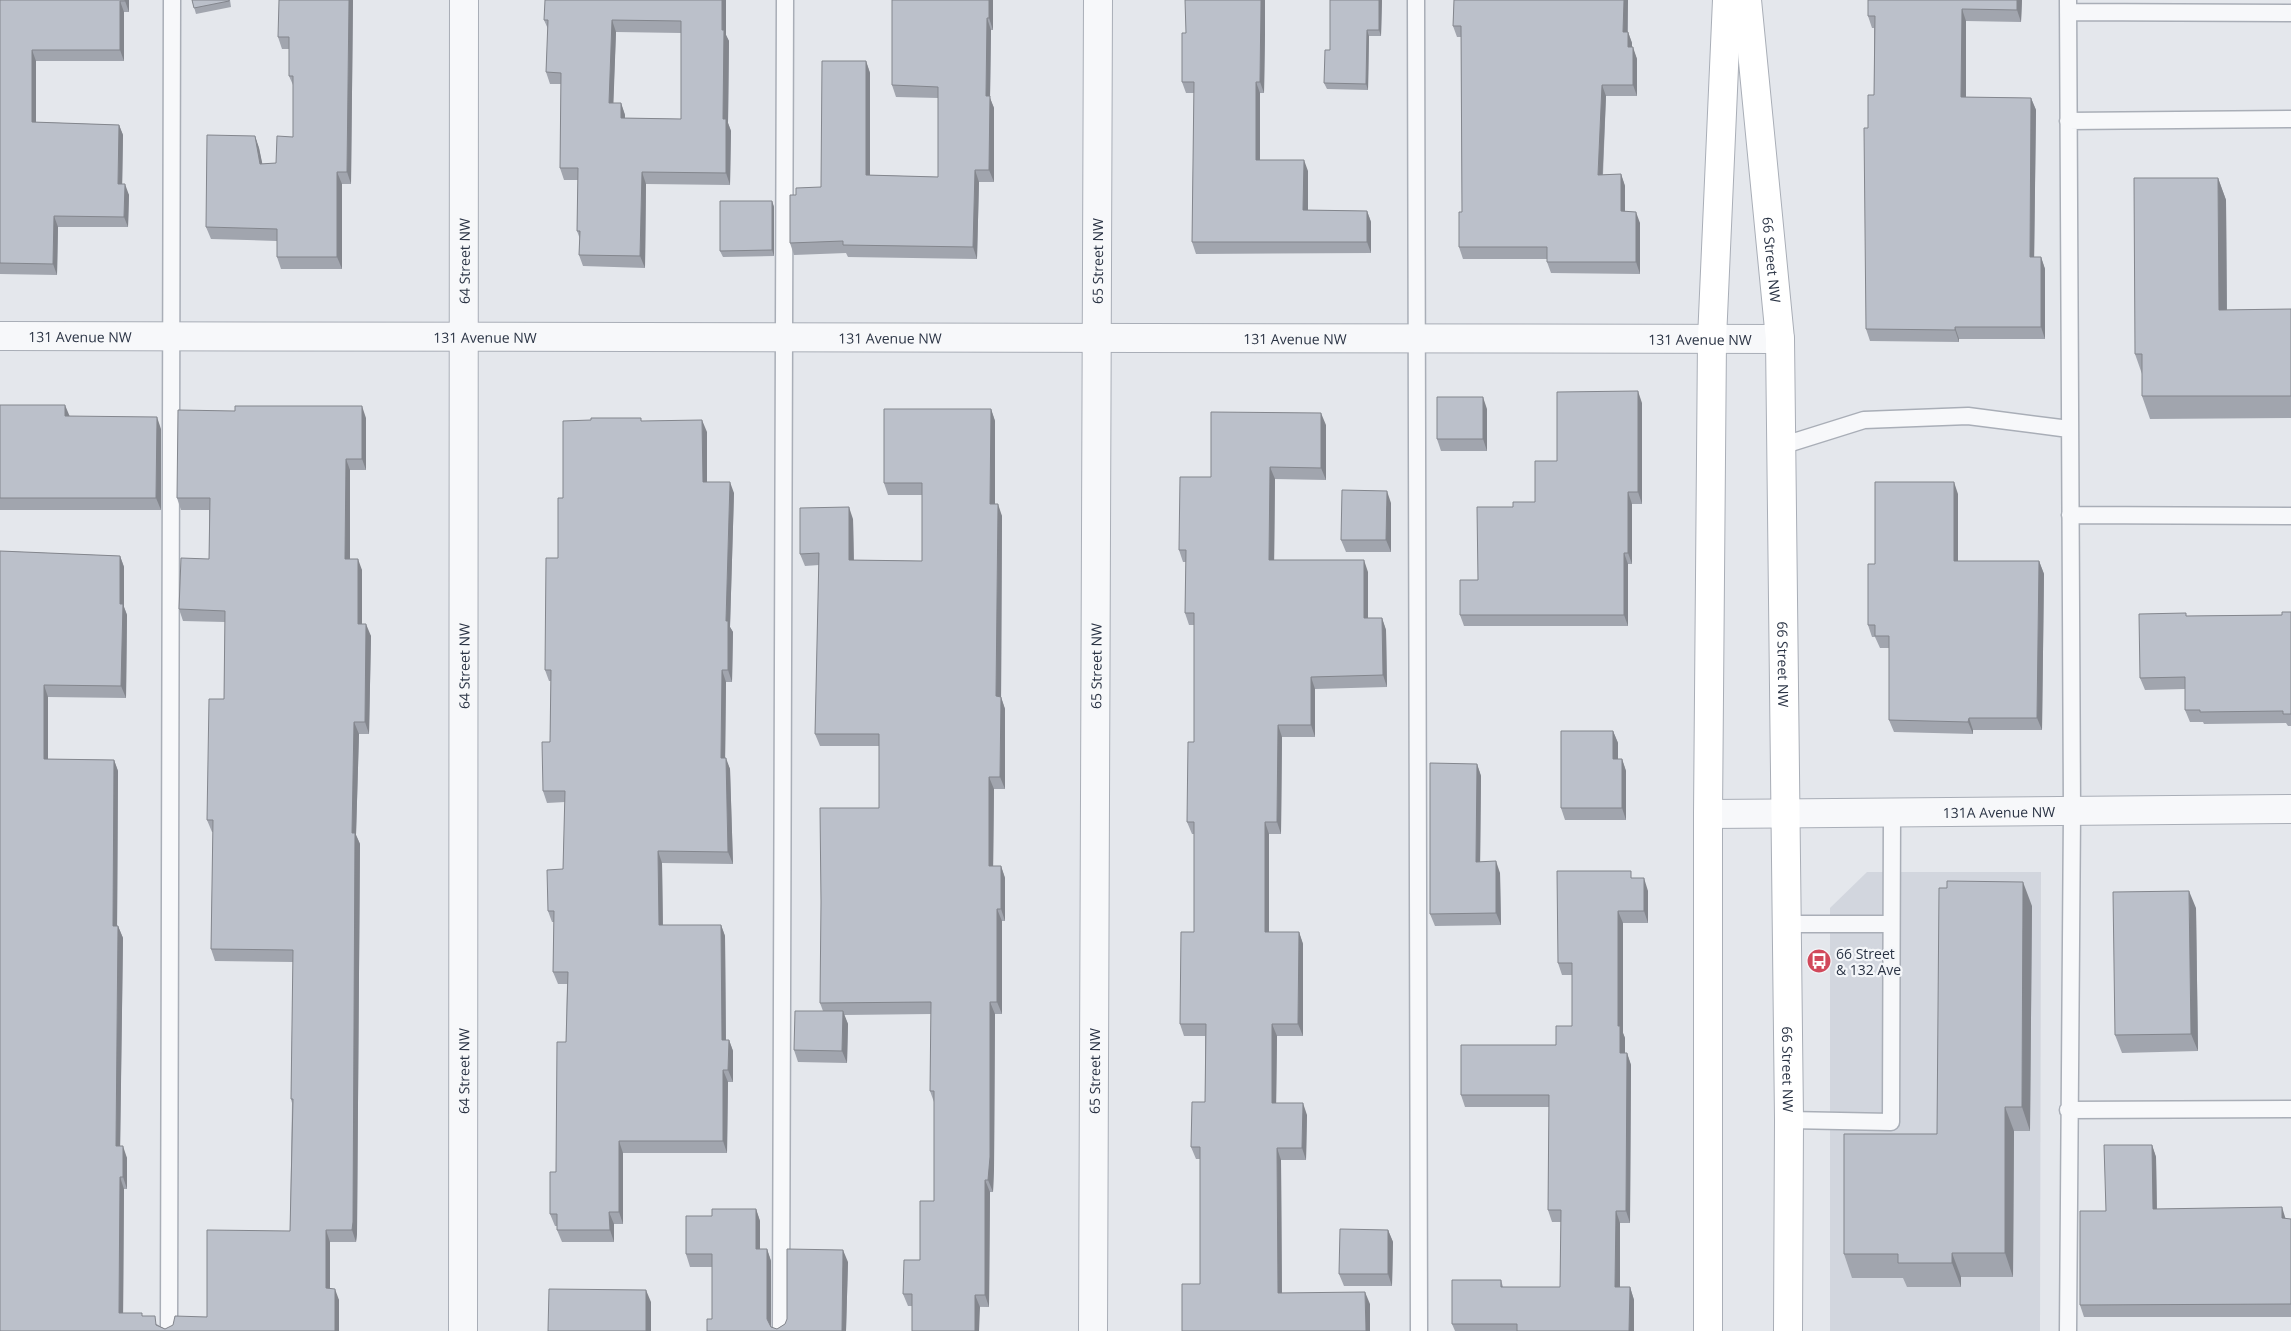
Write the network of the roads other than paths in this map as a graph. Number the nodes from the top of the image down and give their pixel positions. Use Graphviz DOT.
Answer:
graph roads {
  1 [pos="172,0"];
  2 [pos="464,0"];
  3 [pos="785,0"];
  4 [pos="1098,0"];
  5 [pos="1416,0"];
  6 [pos="1727,0"];
  7 [pos="1747,0"];
  8 [pos="2068,6"];
  9 [pos="2291,13"];
  10 [pos="2291,119"];
  11 [pos="2068,121"];
  12 [pos="0,336"];
  13 [pos="171,337"];
  14 [pos="465,337"];
  15 [pos="785,337"];
  16 [pos="1096,338"];
  17 [pos="1416,338"];
  18 [pos="1712,339"];
  19 [pos="1780,339"];
  20 [pos="2069,429"];
  21 [pos="1781,446"];
  22 [pos="2070,515"];
  23 [pos="2291,516"];
  24 [pos="2291,809"];
  25 [pos="2072,811"];
  26 [pos="1892,812"];
  27 [pos="1708,814"];
  28 [pos="1784,814"];
  29 [pos="1786,924"];
  30 [pos="1891,924"];
  31 [pos="2291,1109"];
  32 [pos="2068,1110"];
  33 [pos="1789,1120"];
  34 [pos="169,1331"];
  35 [pos="463,1331"];
  36 [pos="781,1331"];
  37 [pos="1094,1331"];
  38 [pos="1419,1331"];
  39 [pos="1708,1331"];
  40 [pos="1788,1331"];
  41 [pos="2068,1331"];
  1 -- 13 [label="lane"];
  2 -- 14 [label="street, 64 Street NW"];
  3 -- 15 [label="lane"];
  4 -- 16 [label="street, 65 Street NW"];
  5 -- 17 [label="lane"];
  6 -- 18 [label="main road"];
  7 -- 19 [label="main road, 66 Street NW"];
  8 -- 9 [label="lane"];
  8 -- 11 [label="lane"];
  10 -- 11 [label="lane"];
  11 -- 20 [label="lane"];
  12 -- 13 [label="street, 131 Avenue NW"];
  13 -- 14 [label="street, 131 Avenue NW"];
  13 -- 34 [label="lane"];
  14 -- 15 [label="street, 131 Avenue NW"];
  14 -- 35 [label="street, 64 Street NW"];
  15 -- 16 [label="street, 131 Avenue NW"];
  15 -- 36 [label="lane"];
  16 -- 17 [label="street, 131 Avenue NW"];
  16 -- 37 [label="street, 65 Street NW"];
  17 -- 18 [label="street, 131 Avenue NW"];
  17 -- 38 [label="lane"];
  18 -- 19 [label="street, 131 Avenue NW"];
  18 -- 27 [label="main road"];
  19 -- 21 [label="main road, 66 Street NW"];
  20 -- 21 [label="lane"];
  20 -- 22 [label="lane"];
  21 -- 28 [label="main road, 66 Street NW"];
  22 -- 23 [label="lane"];
  22 -- 25 [label="lane"];
  24 -- 25 [label="street, 131A Avenue NW"];
  25 -- 26 [label="street, 131A Avenue NW"];
  25 -- 32 [label="lane"];
  26 -- 28 [label="street, 131A Avenue NW"];
  26 -- 30 [label="lane"];
  27 -- 28 [label="street, 131A Avenue NW"];
  27 -- 39 [label="main road"];
  28 -- 29 [label="main road, 66 Street NW"];
  29 -- 30 [label="lane"];
  29 -- 33 [label="main road, 66 Street NW"];
  30 -- 33 [label="lane"];
  31 -- 32 [label="lane"];
  32 -- 41 [label="lane"];
  33 -- 40 [label="main road, 66 Street NW"];
}
